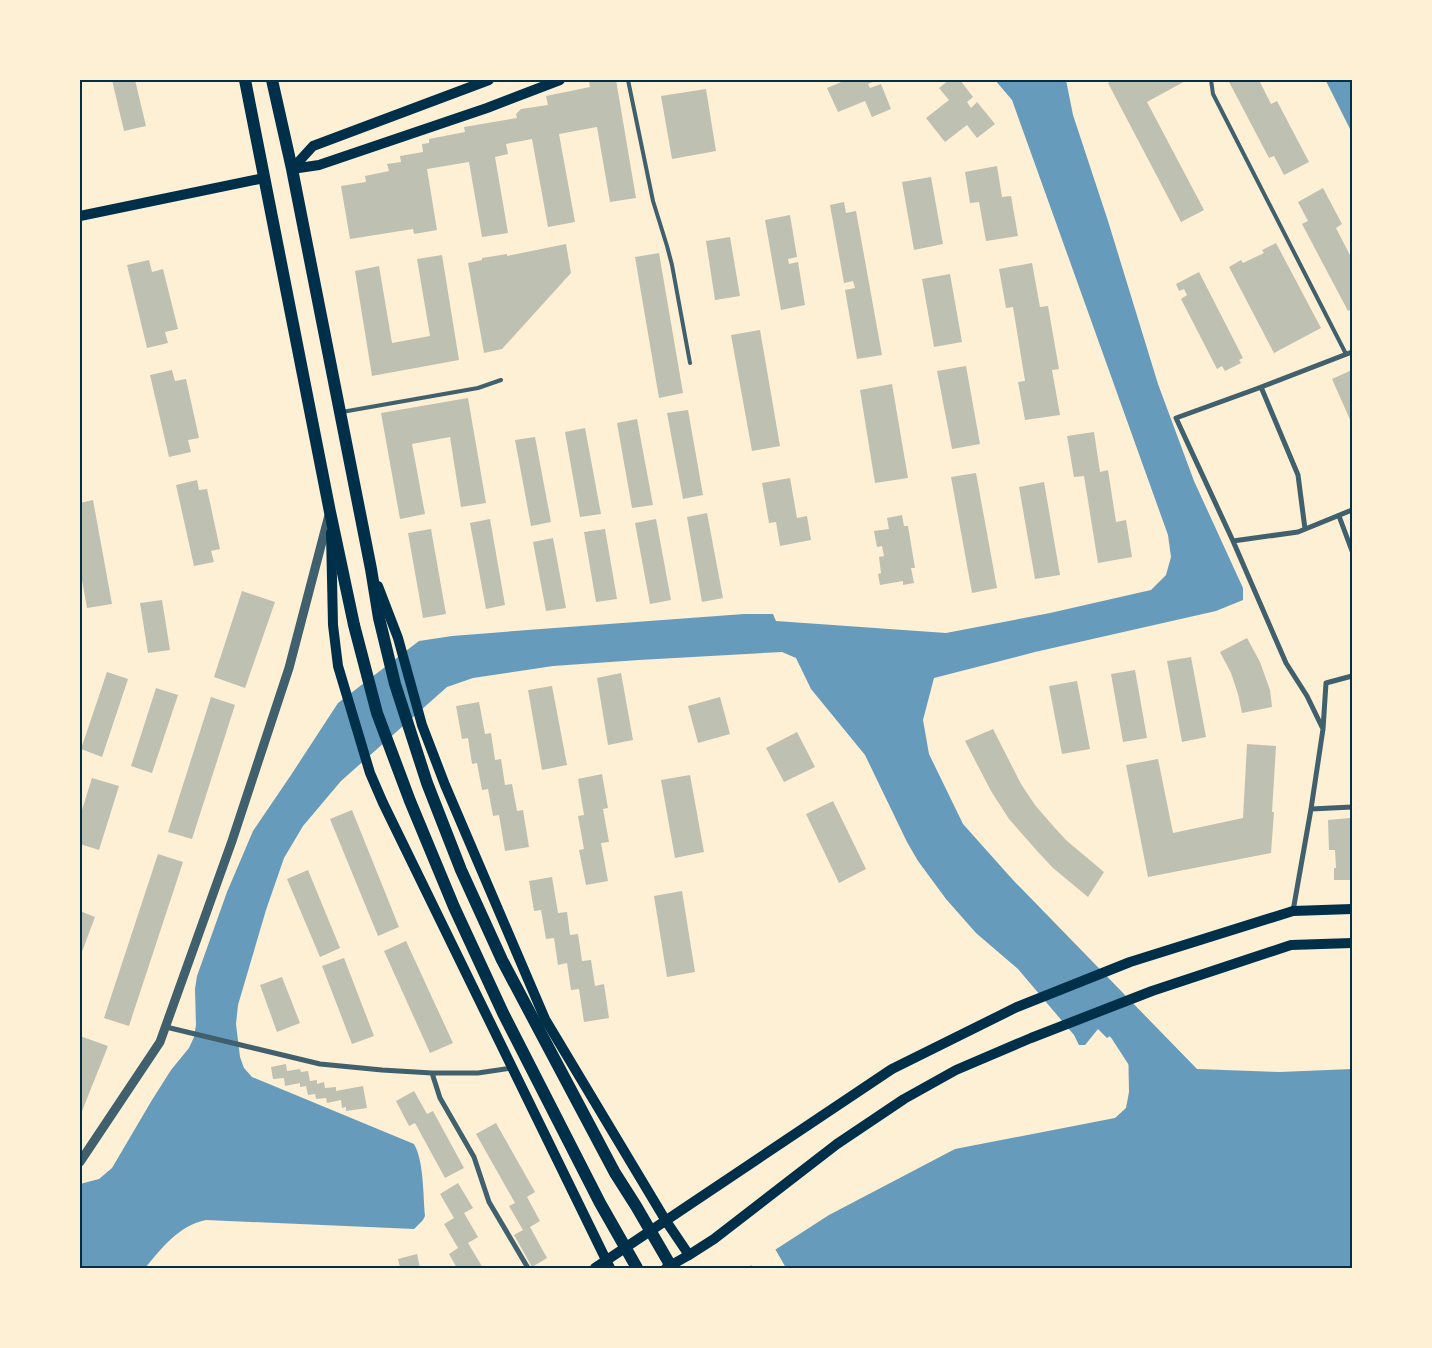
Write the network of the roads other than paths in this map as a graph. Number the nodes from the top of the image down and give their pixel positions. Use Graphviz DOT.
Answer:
graph roads {
  1 [pos="245,80"];
  2 [pos="272,80"];
  3 [pos="489,80"];
  4 [pos="560,80"];
  5 [pos="628,80"];
  6 [pos="1211,80"];
  7 [pos="292,169"];
  8 [pos="264,178"];
  9 [pos="80,216"];
  10 [pos="1349,353"];
  11 [pos="690,363"];
  12 [pos="501,380"];
  13 [pos="1261,387"];
  14 [pos="340,413"];
  15 [pos="1352,510"];
  16 [pos="330,512"];
  17 [pos="1339,516"];
  18 [pos="1305,529"];
  19 [pos="1233,540"];
  20 [pos="1352,551"];
  21 [pos="371,569"];
  22 [pos="1352,676"];
  23 [pos="1323,729"];
  24 [pos="1352,807"];
  25 [pos="1311,809"];
  26 [pos="1352,909"];
  27 [pos="1293,911"];
  28 [pos="1352,943"];
  29 [pos="166,1027"];
  30 [pos="512,1068"];
  31 [pos="432,1073"];
  32 [pos="80,1162"];
  33 [pos="666,1221"];
  34 [pos="689,1255"];
  35 [pos="608,1264"];
  36 [pos="528,1268"];
  37 [pos="596,1268"];
  38 [pos="638,1268"];
  39 [pos="666,1268"];
  40 [pos="672,1268"];
  1 -- 8 [label="main road"];
  2 -- 7 [label="main road"];
  3 -- 7 [label="main road"];
  4 -- 7 [label="main road"];
  5 -- 11 [label="lane"];
  6 -- 10 [label="lane"];
  7 -- 14 [label="main road"];
  8 -- 9 [label="main road"];
  8 -- 16 [label="main road"];
  10 -- 13 [label="street"];
  12 -- 14 [label="lane"];
  13 -- 18 [label="street"];
  13 -- 19 [label="street"];
  14 -- 21 [label="main road"];
  15 -- 17 [label="street"];
  16 -- 29 [label="street"];
  16 -- 30 [label="main road"];
  16 -- 38 [label="main road"];
  17 -- 18 [label="street"];
  17 -- 20 [label="street"];
  18 -- 19 [label="street"];
  19 -- 23 [label="street"];
  21 -- 33 [label="main road"];
  21 -- 40 [label="main road"];
  22 -- 23 [label="street"];
  23 -- 25 [label="street"];
  24 -- 25 [label="street"];
  25 -- 27 [label="street"];
  26 -- 27 [label="main road"];
  27 -- 33 [label="main road"];
  28 -- 34 [label="main road"];
  29 -- 31 [label="street"];
  29 -- 32 [label="street"];
  30 -- 31 [label="street"];
  30 -- 35 [label="main road"];
  31 -- 36 [label="street"];
  33 -- 34 [label="main road"];
  33 -- 35 [label="main road"];
  34 -- 39 [label="main road"];
  35 -- 37 [label="main road"];
}
